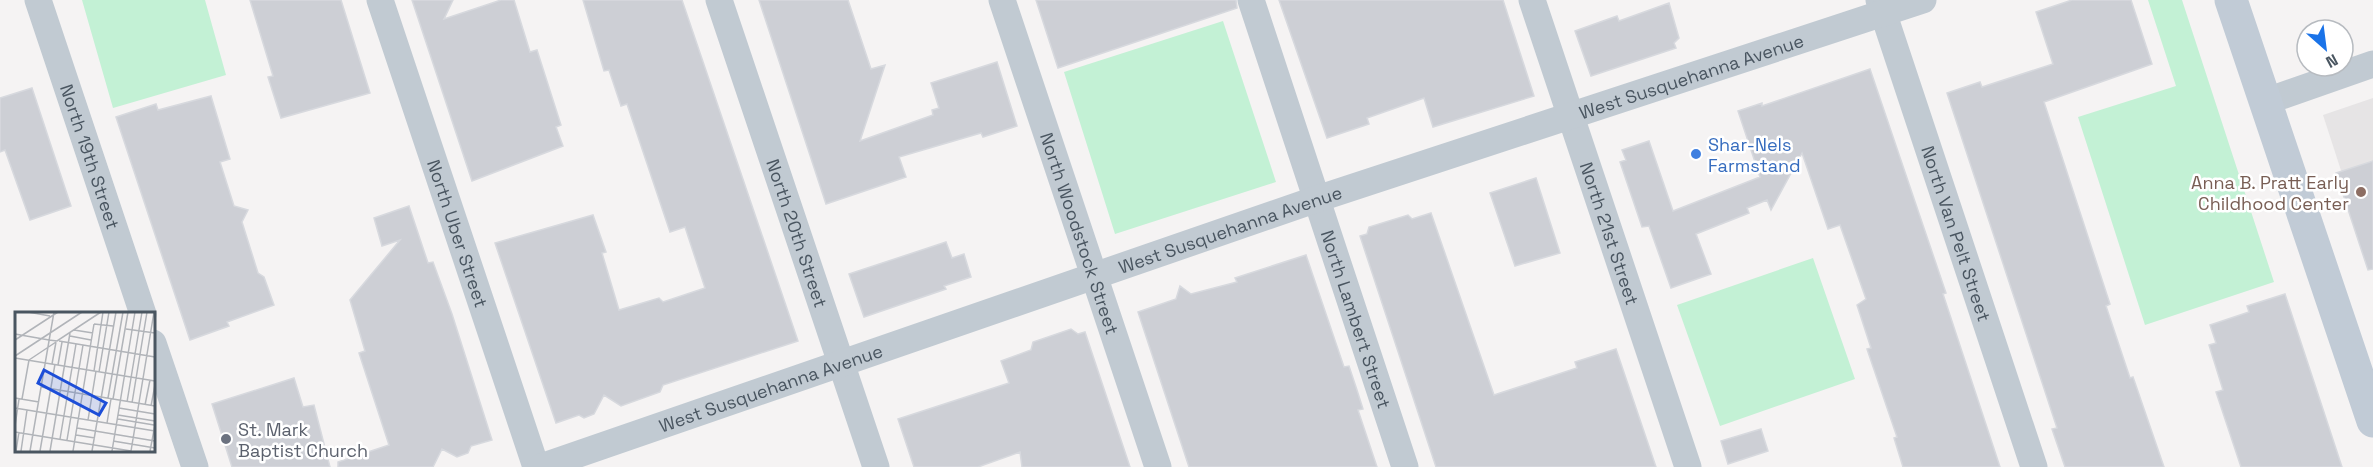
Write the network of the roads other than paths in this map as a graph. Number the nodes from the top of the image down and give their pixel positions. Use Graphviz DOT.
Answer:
graph roads {
  1 [pos="39,0"];
  2 [pos="380,0"];
  3 [pos="719,0"];
  4 [pos="1002,0"];
  5 [pos="1251,0"];
  6 [pos="1532,0"];
  7 [pos="1923,0"];
  8 [pos="2231,0"];
  9 [pos="1881,7"];
  10 [pos="2373,64"];
  11 [pos="2267,101"];
  12 [pos="1571,117"];
  13 [pos="1317,199"];
  14 [pos="1094,278"];
  15 [pos="142,312"];
  16 [pos="154,346"];
  17 [pos="842,362"];
  18 [pos="2373,421"];
  19 [pos="195,467"];
  20 [pos="536,467"];
  21 [pos="541,467"];
  22 [pos="876,467"];
  23 [pos="1158,467"];
  24 [pos="1405,467"];
  25 [pos="1688,467"];
  26 [pos="2034,467"];
  1 -- 15 [label="street, North 19th Street"];
  2 -- 20 [label="street, North Uber Street"];
  3 -- 17 [label="street, North 20th Street"];
  4 -- 14 [label="street, North Woodstock Street"];
  5 -- 13 [label="street, North Lambert Street"];
  6 -- 12 [label="street, North 21st Street"];
  7 -- 9 [label="street, West Susquehanna Avenue"];
  8 -- 11 [label="main road"];
  9 -- 12 [label="street, West Susquehanna Avenue"];
  9 -- 26 [label="street, North Van Pelt Street"];
  10 -- 11 [label="street"];
  11 -- 18 [label="main road"];
  12 -- 13 [label="street, West Susquehanna Avenue"];
  12 -- 25 [label="street, North 21st Street"];
  13 -- 14 [label="street, West Susquehanna Avenue"];
  13 -- 24 [label="street, North Lambert Street"];
  14 -- 17 [label="street, West Susquehanna Avenue"];
  14 -- 23 [label="street, North Woodstock Street"];
  16 -- 19 [label="street"];
  17 -- 21 [label="street, West Susquehanna Avenue"];
  17 -- 22 [label="street, North 20th Street"];
}
